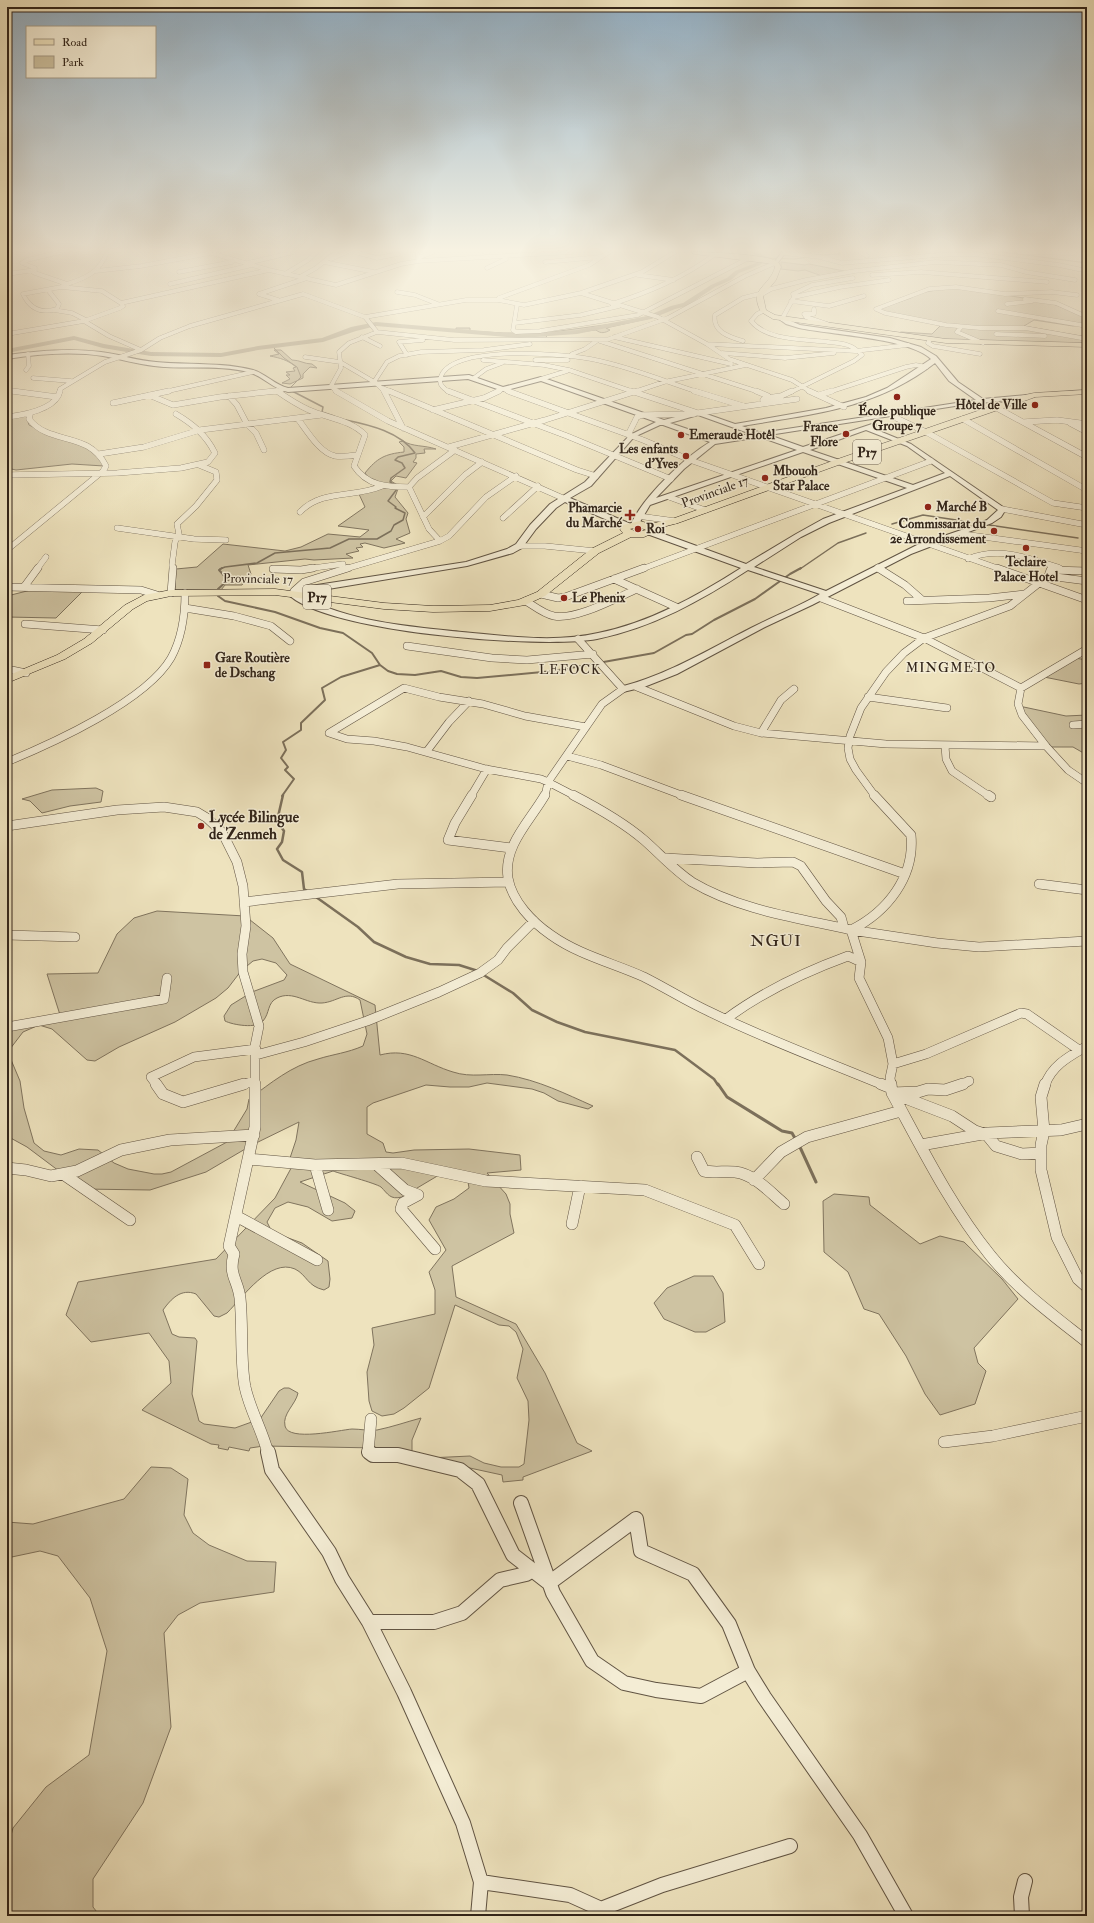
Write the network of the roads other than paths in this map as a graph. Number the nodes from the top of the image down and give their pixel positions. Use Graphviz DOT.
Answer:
graph roads {
  1 [pos="122,342"];
  2 [pos="154,342"];
  3 [pos="353,342"];
  4 [pos="371,342"];
  5 [pos="402,342"];
  6 [pos="552,342"];
  7 [pos="596,342"];
  8 [pos="603,342"];
  9 [pos="635,342"];
  10 [pos="703,342"];
  11 [pos="749,342"];
  12 [pos="830,342"];
  13 [pos="895,342"];
  14 [pos="929,342"];
  15 [pos="967,342"];
  16 [pos="981,342"];
  17 [pos="984,343"];
  18 [pos="707,344"];
  19 [pos="908,345"];
  20 [pos="1087,345"];
  21 [pos="380,346"];
  22 [pos="770,346"];
  23 [pos="140,350"];
  24 [pos="850,351"];
  25 [pos="859,351"];
  26 [pos="720,353"];
  27 [pos="28,354"];
  28 [pos="980,354"];
  29 [pos="407,355"];
  30 [pos="565,355"];
  31 [pos="7,357"];
  32 [pos="305,357"];
  33 [pos="121,358"];
  34 [pos="935,359"];
  35 [pos="560,360"];
  36 [pos="462,361"];
  37 [pos="340,362"];
  38 [pos="603,362"];
  39 [pos="505,363"];
  40 [pos="545,366"];
  41 [pos="743,366"];
  42 [pos="926,366"];
  43 [pos="26,370"];
  44 [pos="569,370"];
  45 [pos="253,372"];
  46 [pos="701,374"];
  47 [pos="33,378"];
  48 [pos="441,378"];
  49 [pos="474,378"];
  50 [pos="538,380"];
  51 [pos="71,381"];
  52 [pos="375,382"];
  53 [pos="664,382"];
  54 [pos="331,386"];
  55 [pos="803,386"];
  56 [pos="383,388"];
  57 [pos="503,389"];
  58 [pos="7,390"];
  59 [pos="283,390"];
  60 [pos="635,392"];
  61 [pos="1087,392"];
  62 [pos="149,394"];
  63 [pos="819,395"];
  64 [pos="1034,395"];
  65 [pos="229,396"];
  66 [pos="57,397"];
  67 [pos="767,398"];
  68 [pos="797,400"];
  69 [pos="982,401"];
  70 [pos="472,402"];
  71 [pos="600,402"];
  72 [pos="113,403"];
  73 [pos="744,406"];
  74 [pos="844,407"];
  75 [pos="995,407"];
  76 [pos="433,410"];
  77 [pos="567,413"];
  78 [pos="696,413"];
  79 [pos="176,414"];
  80 [pos="30,415"];
  81 [pos="321,415"];
  82 [pos="640,416"];
  83 [pos="896,416"];
  84 [pos="7,417"];
  85 [pos="870,418"];
  86 [pos="298,419"];
  87 [pos="963,419"];
  88 [pos="1064,420"];
  89 [pos="1024,422"];
  90 [pos="530,423"];
  91 [pos="660,423"];
  92 [pos="879,423"];
  93 [pos="247,424"];
  94 [pos="1087,424"];
  95 [pos="735,425"];
  96 [pos="403,428"];
  97 [pos="867,428"];
  98 [pos="200,430"];
  99 [pos="926,432"];
  100 [pos="1087,432"];
  101 [pos="491,434"];
  102 [pos="760,435"];
  103 [pos="630,436"];
  104 [pos="901,441"];
  105 [pos="715,443"];
  106 [pos="452,449"];
  107 [pos="264,450"];
  108 [pos="803,450"];
  109 [pos="99,454"];
  110 [pos="357,455"];
  111 [pos="616,456"];
  112 [pos="1087,457"];
  113 [pos="690,460"];
  114 [pos="931,461"];
  115 [pos="482,462"];
  116 [pos="838,462"];
  117 [pos="199,465"];
  118 [pos="100,473"];
  119 [pos="950,474"];
  120 [pos="7,475"];
  121 [pos="734,475"];
  122 [pos="516,476"];
  123 [pos="596,476"];
  124 [pos="884,478"];
  125 [pos="671,479"];
  126 [pos="382,486"];
  127 [pos="538,486"];
  128 [pos="409,487"];
  129 [pos="769,488"];
  130 [pos="914,488"];
  131 [pos="1087,490"];
  132 [pos="669,497"];
  133 [pos="565,499"];
  134 [pos="649,503"];
  135 [pos="814,504"];
  136 [pos="1087,508"];
  137 [pos="1002,509"];
  138 [pos="705,510"];
  139 [pos="300,512"];
  140 [pos="842,514"];
  141 [pos="423,517"];
  142 [pos="503,518"];
  143 [pos="675,521"];
  144 [pos="633,525"];
  145 [pos="1087,525"];
  146 [pos="117,528"];
  147 [pos="650,530"];
  148 [pos="974,533"];
  149 [pos="178,536"];
  150 [pos="226,540"];
  151 [pos="440,541"];
  152 [pos="929,544"];
  153 [pos="519,546"];
  154 [pos="696,549"];
  155 [pos="7,550"];
  156 [pos="1087,551"];
  157 [pos="595,552"];
  158 [pos="46,557"];
  159 [pos="968,559"];
  160 [pos="360,564"];
  161 [pos="746,567"];
  162 [pos="877,568"];
  163 [pos="273,569"];
  164 [pos="1065,570"];
  165 [pos="1087,572"];
  166 [pos="1048,576"];
  167 [pos="614,579"];
  168 [pos="1087,581"];
  169 [pos="1040,584"];
  170 [pos="7,587"];
  171 [pos="24,587"];
  172 [pos="638,590"];
  173 [pos="293,592"];
  174 [pos="171,593"];
  175 [pos="185,593"];
  176 [pos="541,594"];
  177 [pos="1024,594"];
  178 [pos="157,595"];
  179 [pos="824,596"];
  180 [pos="921,599"];
  181 [pos="1086,600"];
  182 [pos="526,601"];
  183 [pos="907,601"];
  184 [pos="676,607"];
  185 [pos="185,608"];
  186 [pos="24,624"];
  187 [pos="103,630"];
  188 [pos="924,638"];
  189 [pos="578,639"];
  190 [pos="290,641"];
  191 [pos="407,646"];
  192 [pos="1087,649"];
  193 [pos="593,654"];
  194 [pos="7,668"];
  195 [pos="26,673"];
  196 [pos="7,680"];
  197 [pos="637,687"];
  198 [pos="1021,688"];
  199 [pos="794,689"];
  200 [pos="623,690"];
  201 [pos="868,697"];
  202 [pos="468,702"];
  203 [pos="947,708"];
  204 [pos="1087,724"];
  205 [pos="1073,725"];
  206 [pos="586,727"];
  207 [pos="761,734"];
  208 [pos="848,742"];
  209 [pos="945,746"];
  210 [pos="1046,746"];
  211 [pos="427,751"];
  212 [pos="567,756"];
  213 [pos="7,762"];
  214 [pos="487,769"];
  215 [pos="548,782"];
  216 [pos="1087,783"];
  217 [pos="991,797"];
  218 [pos="7,826"];
  219 [pos="511,848"];
  220 [pos="665,858"];
  221 [pos="905,874"];
  222 [pos="509,882"];
  223 [pos="1039,884"];
  224 [pos="1087,890"];
  225 [pos="244,902"];
  226 [pos="534,921"];
  227 [pos="847,929"];
  228 [pos="7,935"];
  229 [pos="75,937"];
  230 [pos="1087,941"];
  231 [pos="861,962"];
  232 [pos="167,978"];
  233 [pos="726,1019"];
  234 [pos="7,1027"];
  235 [pos="1083,1048"];
  236 [pos="256,1052"];
  237 [pos="893,1064"];
  238 [pos="254,1081"];
  239 [pos="969,1081"];
  240 [pos="892,1093"];
  241 [pos="900,1111"];
  242 [pos="1087,1124"];
  243 [pos="1044,1131"];
  244 [pos="254,1134"];
  245 [pos="981,1134"];
  246 [pos="921,1145"];
  247 [pos="1041,1153"];
  248 [pos="697,1157"];
  249 [pos="249,1159"];
  250 [pos="376,1164"];
  251 [pos="315,1165"];
  252 [pos="7,1168"];
  253 [pos="63,1174"];
  254 [pos="754,1180"];
  255 [pos="580,1186"];
  256 [pos="784,1204"];
  257 [pos="328,1210"];
  258 [pos="236,1216"];
  259 [pos="130,1220"];
  260 [pos="572,1224"];
  261 [pos="436,1249"];
  262 [pos="317,1260"];
  263 [pos="759,1264"];
  264 [pos="1087,1287"];
  265 [pos="1087,1342"];
  266 [pos="1087,1416"];
  267 [pos="371,1419"];
  268 [pos="944,1442"];
  269 [pos="521,1503"];
  270 [pos="533,1570"];
  271 [pos="549,1583"];
  272 [pos="368,1622"];
  273 [pos="748,1670"];
  274 [pos="790,1846"];
  275 [pos="1025,1881"];
  276 [pos="481,1882"];
  277 [pos="478,1916"];
  278 [pos="906,1916"];
  279 [pos="1022,1916"];
  1 -- 23 [label="street"];
  2 -- 23 [label="street"];
  3 -- 37 [label="street"];
  4 -- 21 [label="street"];
  5 -- 29 [label="street"];
  6 -- 29 [label="street"];
  7 -- 30 [label="street"];
  8 -- 46 [label="street"];
  9 -- 41 [label="street"];
  10 -- 18 [label="street"];
  11 -- 22 [label="street"];
  12 -- 25 [label="street"];
  13 -- 19 [label="street"];
  14 -- 28 [label="street"];
  15 -- 17 [label="main road"];
  16 -- 17 [label="street"];
  17 -- 20 [label="main road"];
  18 -- 22 [label="street"];
  18 -- 26 [label="street"];
  19 -- 25 [label="street"];
  19 -- 34 [label="street"];
  22 -- 24 [label="street"];
  23 -- 33 [label="street"];
  24 -- 25 [label="street"];
  24 -- 26 [label="street"];
  25 -- 55 [label="street"];
  26 -- 41 [label="street"];
  27 -- 31 [label="street"];
  27 -- 33 [label="street"];
  27 -- 43 [label="street"];
  29 -- 52 [label="street"];
  30 -- 35 [label="street"];
  30 -- 36 [label="street"];
  30 -- 38 [label="street"];
  32 -- 37 [label="street"];
  33 -- 45 [label="street"];
  33 -- 51 [label="street"];
  34 -- 42 [label="street"];
  34 -- 69 [label="street"];
  35 -- 38 [label="street"];
  35 -- 39 [label="street"];
  35 -- 40 [label="street"];
  36 -- 39 [label="street"];
  36 -- 48 [label="street"];
  37 -- 52 [label="street"];
  37 -- 54 [label="street"];
  38 -- 53 [label="street"];
  39 -- 40 [label="street"];
  39 -- 49 [label="street"];
  40 -- 44 [label="street"];
  41 -- 46 [label="street"];
  41 -- 55 [label="street"];
  42 -- 63 [label="street"];
  42 -- 74 [label="street"];
  44 -- 50 [label="street"];
  44 -- 60 [label="street"];
  45 -- 59 [label="street"];
  45 -- 62 [label="street"];
  46 -- 53 [label="street"];
  46 -- 67 [label="street"];
  47 -- 51 [label="street"];
  48 -- 49 [label="street"];
  48 -- 52 [label="street"];
  48 -- 70 [label="street"];
  49 -- 57 [label="street"];
  50 -- 57 [label="street"];
  50 -- 71 [label="street"];
  51 -- 66 [label="street"];
  52 -- 54 [label="street"];
  52 -- 56 [label="street"];
  53 -- 60 [label="street"];
  53 -- 73 [label="street"];
  54 -- 59 [label="street"];
  54 -- 96 [label="street"];
  55 -- 63 [label="street"];
  55 -- 67 [label="street"];
  56 -- 76 [label="street"];
  56 -- 96 [label="street"];
  57 -- 70 [label="street"];
  57 -- 77 [label="street"];
  58 -- 66 [label="street"];
  59 -- 65 [label="street"];
  59 -- 81 [label="street"];
  60 -- 71 [label="street"];
  60 -- 78 [label="street"];
  61 -- 64 [label="main road, Provinciale 17 / P17"];
  62 -- 65 [label="street"];
  62 -- 72 [label="street"];
  63 -- 74 [label="street"];
  64 -- 69 [label="street"];
  64 -- 75 [label="main road, Provinciale 17 / P17"];
  65 -- 93 [label="street"];
  66 -- 80 [label="street"];
  67 -- 73 [label="street"];
  68 -- 73 [label="street"];
  69 -- 75 [label="street"];
  69 -- 83 [label="street"];
  70 -- 76 [label="street"];
  70 -- 90 [label="street"];
  71 -- 77 [label="street"];
  71 -- 82 [label="street"];
  73 -- 78 [label="street"];
  74 -- 85 [label="street"];
  74 -- 95 [label="street"];
  75 -- 87 [label="main road, Provinciale 17 / P17"];
  75 -- 89 [label="street"];
  76 -- 101 [label="street"];
  77 -- 90 [label="street"];
  77 -- 103 [label="street"];
  78 -- 82 [label="street"];
  78 -- 91 [label="street"];
  78 -- 95 [label="street"];
  79 -- 98 [label="street"];
  80 -- 84 [label="street"];
  80 -- 109 [label="street"];
  81 -- 86 [label="street"];
  81 -- 110 [label="street"];
  82 -- 91 [label="street"];
  82 -- 103 [label="street"];
  83 -- 85 [label="street"];
  83 -- 92 [label="street"];
  83 -- 99 [label="street"];
  85 -- 92 [label="street"];
  85 -- 102 [label="street"];
  86 -- 93 [label="street"];
  86 -- 110 [label="street"];
  87 -- 99 [label="main road, Provinciale 17 / P17"];
  87 -- 131 [label="street"];
  88 -- 89 [label="street"];
  88 -- 94 [label="street"];
  88 -- 100 [label="street"];
  89 -- 112 [label="street"];
  90 -- 101 [label="street"];
  90 -- 111 [label="street"];
  91 -- 103 [label="street"];
  91 -- 105 [label="street"];
  92 -- 97 [label="street"];
  93 -- 98 [label="street"];
  93 -- 107 [label="street"];
  95 -- 102 [label="street"];
  96 -- 106 [label="street"];
  97 -- 104 [label="street"];
  97 -- 108 [label="street"];
  98 -- 109 [label="street"];
  98 -- 117 [label="street"];
  99 -- 104 [label="main road, Provinciale 17 / P17"];
  99 -- 136 [label="street"];
  101 -- 106 [label="street"];
  101 -- 123 [label="street"];
  102 -- 105 [label="street"];
  102 -- 108 [label="street"];
  103 -- 111 [label="street"];
  103 -- 113 [label="street"];
  104 -- 114 [label="street"];
  104 -- 116 [label="main road, Provinciale 17 / P17"];
  105 -- 113 [label="street"];
  106 -- 115 [label="street"];
  106 -- 128 [label="street"];
  108 -- 116 [label="street"];
  108 -- 121 [label="street"];
  109 -- 118 [label="street"];
  110 -- 126 [label="street"];
  111 -- 123 [label="street"];
  111 -- 125 [label="street"];
  113 -- 121 [label="street"];
  113 -- 125 [label="street"];
  114 -- 119 [label="street"];
  114 -- 124 [label="street"];
  115 -- 122 [label="street"];
  115 -- 141 [label="street"];
  116 -- 124 [label="street"];
  116 -- 129 [label="main road, Provinciale 17 / P17"];
  117 -- 118 [label="street"];
  117 -- 149 [label="street"];
  118 -- 120 [label="street"];
  118 -- 155 [label="street"];
  119 -- 130 [label="street"];
  119 -- 137 [label="street"];
  121 -- 129 [label="street"];
  121 -- 132 [label="street"];
  122 -- 127 [label="street"];
  122 -- 151 [label="street"];
  123 -- 133 [label="street"];
  124 -- 130 [label="street"];
  124 -- 135 [label="street"];
  125 -- 134 [label="street"];
  126 -- 128 [label="street"];
  126 -- 139 [label="street"];
  127 -- 133 [label="street"];
  127 -- 142 [label="street"];
  128 -- 141 [label="street"];
  129 -- 135 [label="street"];
  129 -- 138 [label="main road, Provinciale 17 / P17"];
  130 -- 140 [label="street"];
  132 -- 134 [label="street"];
  132 -- 138 [label="street"];
  133 -- 144 [label="street"];
  133 -- 153 [label="street"];
  134 -- 144 [label="street"];
  135 -- 140 [label="street"];
  135 -- 154 [label="street"];
  137 -- 145 [label="street"];
  137 -- 148 [label="street"];
  138 -- 143 [label="main road, Provinciale 17 / P17"];
  140 -- 152 [label="street"];
  140 -- 161 [label="street"];
  141 -- 151 [label="street"];
  143 -- 144 [label="street"];
  143 -- 147 [label="main road, Provinciale 17 / P17"];
  144 -- 147 [label="main road, Provinciale 17 / P17"];
  144 -- 157 [label="main road, Provinciale 17 / P17"];
  146 -- 149 [label="street"];
  147 -- 154 [label="street"];
  148 -- 152 [label="street"];
  148 -- 156 [label="street"];
  149 -- 150 [label="street"];
  149 -- 174 [label="street"];
  151 -- 160 [label="street"];
  152 -- 159 [label="street"];
  152 -- 162 [label="street"];
  153 -- 157 [label="street"];
  153 -- 173 [label="street"];
  154 -- 161 [label="street"];
  154 -- 167 [label="street"];
  157 -- 176 [label="main road, Provinciale 17 / P17"];
  158 -- 171 [label="street"];
  159 -- 164 [label="street"];
  159 -- 169 [label="street"];
  160 -- 163 [label="street"];
  160 -- 173 [label="street"];
  161 -- 179 [label="street"];
  161 -- 184 [label="street"];
  162 -- 179 [label="street"];
  162 -- 180 [label="street"];
  164 -- 165 [label="street"];
  164 -- 166 [label="street"];
  166 -- 168 [label="street"];
  166 -- 169 [label="street"];
  167 -- 172 [label="street"];
  167 -- 176 [label="street"];
  169 -- 177 [label="street"];
  169 -- 181 [label="street"];
  170 -- 171 [label="street"];
  171 -- 178 [label="street"];
  172 -- 182 [label="street"];
  172 -- 184 [label="street"];
  173 -- 175 [label="main road, Provinciale 17 / P17"];
  173 -- 182 [label="main road, Provinciale 17 / P17"];
  173 -- 189 [label="street"];
  174 -- 175 [label="main road, Provinciale 17 / P17"];
  174 -- 178 [label="main road, Provinciale 17 / P17"];
  175 -- 185 [label="street"];
  176 -- 182 [label="main road, Provinciale 17 / P17"];
  177 -- 180 [label="street"];
  177 -- 188 [label="street"];
  178 -- 187 [label="main road, Provinciale 17 / P17"];
  179 -- 188 [label="street"];
  179 -- 197 [label="street"];
  180 -- 183 [label="street"];
  184 -- 189 [label="street"];
  185 -- 190 [label="street"];
  185 -- 213 [label="street"];
  186 -- 187 [label="street"];
  187 -- 195 [label="main road, Provinciale 17 / P17"];
  188 -- 198 [label="street"];
  188 -- 201 [label="street"];
  189 -- 193 [label="street"];
  191 -- 193 [label="street"];
  192 -- 198 [label="street"];
  193 -- 200 [label="street"];
  194 -- 195 [label="street"];
  195 -- 196 [label="main road, Provinciale 17 / P17"];
  197 -- 200 [label="street"];
  197 -- 207 [label="street"];
  198 -- 210 [label="street"];
  199 -- 207 [label="street"];
  200 -- 206 [label="street"];
  201 -- 203 [label="street"];
  201 -- 208 [label="street"];
  202 -- 206 [label="street"];
  202 -- 211 [label="street"];
  202 -- 211 [label="street"];
  204 -- 205 [label="street"];
  206 -- 212 [label="street"];
  207 -- 208 [label="street"];
  208 -- 209 [label="street"];
  208 -- 221 [label="street"];
  209 -- 210 [label="street"];
  209 -- 217 [label="street"];
  210 -- 216 [label="street"];
  211 -- 214 [label="street"];
  212 -- 215 [label="street"];
  212 -- 221 [label="street"];
  214 -- 215 [label="street"];
  214 -- 219 [label="street"];
  215 -- 219 [label="street"];
  215 -- 220 [label="street"];
  218 -- 225 [label="street"];
  219 -- 222 [label="street"];
  220 -- 227 [label="street"];
  220 -- 227 [label="street"];
  221 -- 227 [label="street"];
  222 -- 225 [label="street"];
  222 -- 226 [label="street"];
  223 -- 224 [label="street"];
  225 -- 236 [label="street"];
  226 -- 233 [label="street"];
  226 -- 236 [label="street"];
  227 -- 230 [label="street"];
  227 -- 231 [label="street"];
  228 -- 229 [label="street"];
  231 -- 233 [label="street"];
  231 -- 237 [label="street"];
  232 -- 234 [label="street"];
  233 -- 240 [label="street"];
  235 -- 237 [label="street"];
  235 -- 243 [label="street"];
  236 -- 238 [label="street"];
  236 -- 238 [label="street"];
  237 -- 240 [label="street"];
  238 -- 244 [label="street"];
  239 -- 240 [label="street"];
  240 -- 241 [label="street"];
  240 -- 245 [label="street"];
  241 -- 246 [label="street"];
  241 -- 254 [label="street"];
  242 -- 243 [label="street"];
  243 -- 245 [label="street"];
  243 -- 247 [label="street"];
  244 -- 249 [label="street"];
  244 -- 253 [label="street"];
  245 -- 246 [label="street"];
  245 -- 247 [label="street"];
  246 -- 265 [label="street"];
  247 -- 264 [label="street"];
  248 -- 254 [label="street"];
  249 -- 251 [label="street"];
  249 -- 258 [label="street"];
  250 -- 251 [label="street"];
  250 -- 255 [label="street"];
  250 -- 261 [label="street"];
  251 -- 257 [label="street"];
  252 -- 253 [label="street"];
  253 -- 259 [label="street"];
  254 -- 256 [label="street"];
  255 -- 260 [label="street"];
  255 -- 263 [label="street"];
  258 -- 262 [label="street"];
  258 -- 272 [label="street"];
  266 -- 268 [label="street"];
  267 -- 270 [label="street"];
  269 -- 271 [label="street"];
  270 -- 271 [label="street"];
  270 -- 272 [label="street"];
  271 -- 273 [label="street"];
  271 -- 273 [label="street"];
  272 -- 276 [label="street"];
  273 -- 278 [label="street"];
  274 -- 276 [label="street"];
  275 -- 279 [label="street"];
  276 -- 277 [label="street"];
}
